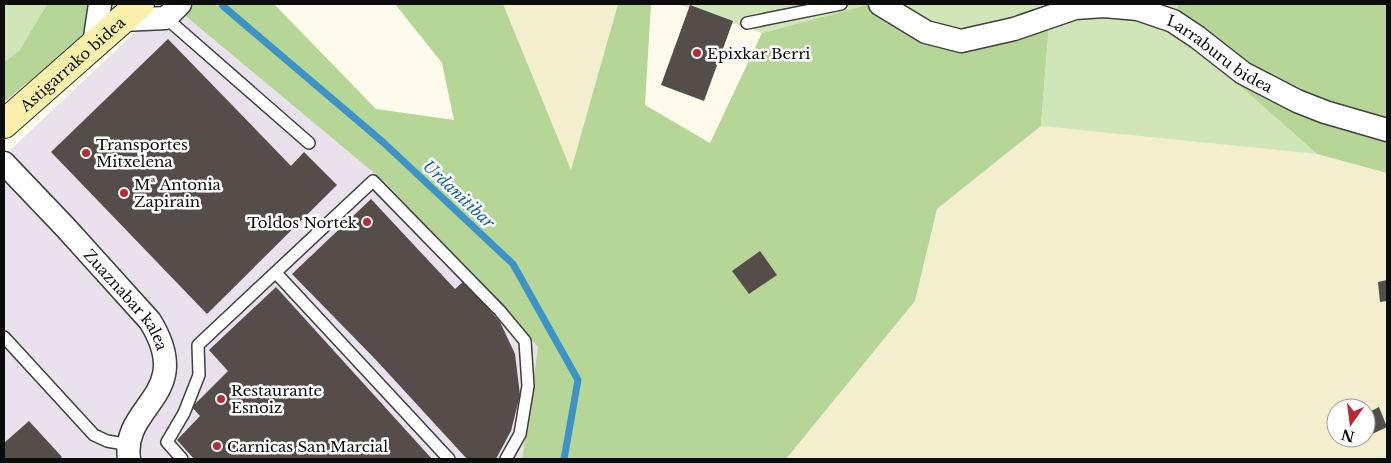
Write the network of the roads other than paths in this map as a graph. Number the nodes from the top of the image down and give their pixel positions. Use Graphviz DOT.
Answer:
graph roads {
  1 [pos="100,4"];
  2 [pos="841,4"];
  3 [pos="880,4"];
  4 [pos="173,11"];
  5 [pos="131,12"];
  6 [pos="747,23"];
  7 [pos="94,44"];
  8 [pos="4,124"];
  9 [pos="1387,130"];
  10 [pos="309,143"];
  11 [pos="4,163"];
  12 [pos="276,273"];
  13 [pos="4,337"];
  14 [pos="131,445"];
  15 [pos="182,459"];
  16 [pos="449,459"];
  17 [pos="506,459"];
  1 -- 7 [label="street"];
  2 -- 6 [label="lane"];
  3 -- 9 [label="street, Larraburu bidea"];
  4 -- 5 [label="street"];
  4 -- 10 [label="lane"];
  5 -- 7 [label="main road, Astigarrako bidea"];
  7 -- 8 [label="main road, Astigarrako bidea"];
  11 -- 14 [label="street, Zuaznabar kalea"];
  12 -- 15 [label="lane"];
  12 -- 16 [label="lane"];
  12 -- 17 [label="lane"];
  13 -- 14 [label="lane"];
}
